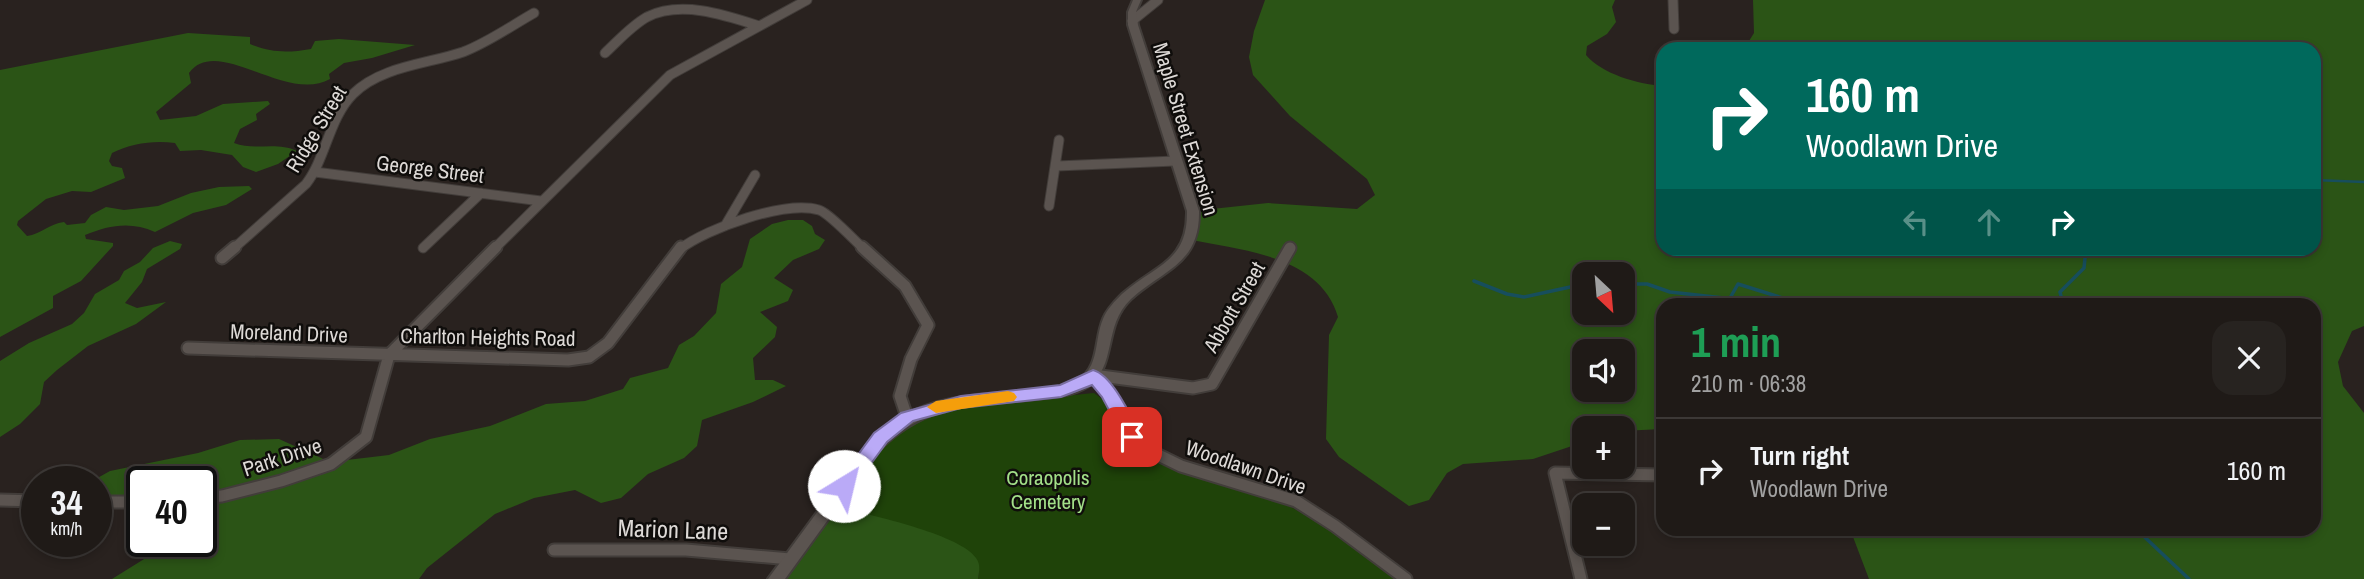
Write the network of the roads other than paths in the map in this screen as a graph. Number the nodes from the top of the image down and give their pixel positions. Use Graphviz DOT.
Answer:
graph roads {
  1 [pos="807,0"];
  2 [pos="1136,0"];
  3 [pos="1158,0"];
  4 [pos="1673,0"];
  5 [pos="534,13"];
  6 [pos="1132,21"];
  7 [pos="759,26"];
  8 [pos="1674,29"];
  9 [pos="605,53"];
  10 [pos="1059,140"];
  11 [pos="1175,161"];
  12 [pos="1057,166"];
  13 [pos="315,172"];
  14 [pos="755,175"];
  15 [pos="481,193"];
  16 [pos="541,201"];
  17 [pos="1049,206"];
  18 [pos="725,226"];
  19 [pos="423,248"];
  20 [pos="1290,248"];
  21 [pos="222,258"];
  22 [pos="187,348"];
  23 [pos="389,355"];
  24 [pos="1093,375"];
  25 [pos="907,417"];
  26 [pos="1656,475"];
  27 [pos="217,496"];
  28 [pos="0,500"];
  29 [pos="21,501"];
  30 [pos="554,550"];
  31 [pos="790,559"];
  32 [pos="776,579"];
  33 [pos="1406,579"];
  34 [pos="1581,579"];
  1 -- 7 [label="street, Charlton Heights Road"];
  2 -- 6 [label="street, Maple Street Extension"];
  3 -- 6 [label="street"];
  4 -- 8 [label="street"];
  5 -- 13 [label="street, Ridge Street"];
  6 -- 11 [label="street, Maple Street Extension"];
  7 -- 9 [label="street"];
  7 -- 16 [label="street, Charlton Heights Road"];
  10 -- 12 [label="street"];
  11 -- 12 [label="street"];
  11 -- 24 [label="street, Maple Street Extension"];
  12 -- 17 [label="street"];
  13 -- 15 [label="street, George Street"];
  13 -- 21 [label="street, Ridge Street"];
  14 -- 18 [label="street"];
  15 -- 16 [label="street, George Street"];
  15 -- 19 [label="street"];
  16 -- 23 [label="street, Charlton Heights Road"];
  18 -- 23 [label="street, Charlton Heights Road"];
  18 -- 25 [label="street, Charlton Heights Road"];
  20 -- 24 [label="street, Abbott Street"];
  22 -- 23 [label="street, Moreland Drive"];
  23 -- 27 [label="street, Park Drive"];
  24 -- 25 [label="street"];
  24 -- 33 [label="street, Woodlawn Drive"];
  25 -- 31 [label="street"];
  26 -- 34 [label="street"];
  28 -- 29 [label="street"];
  30 -- 31 [label="street, Marion Lane"];
  31 -- 32 [label="street"];
}
